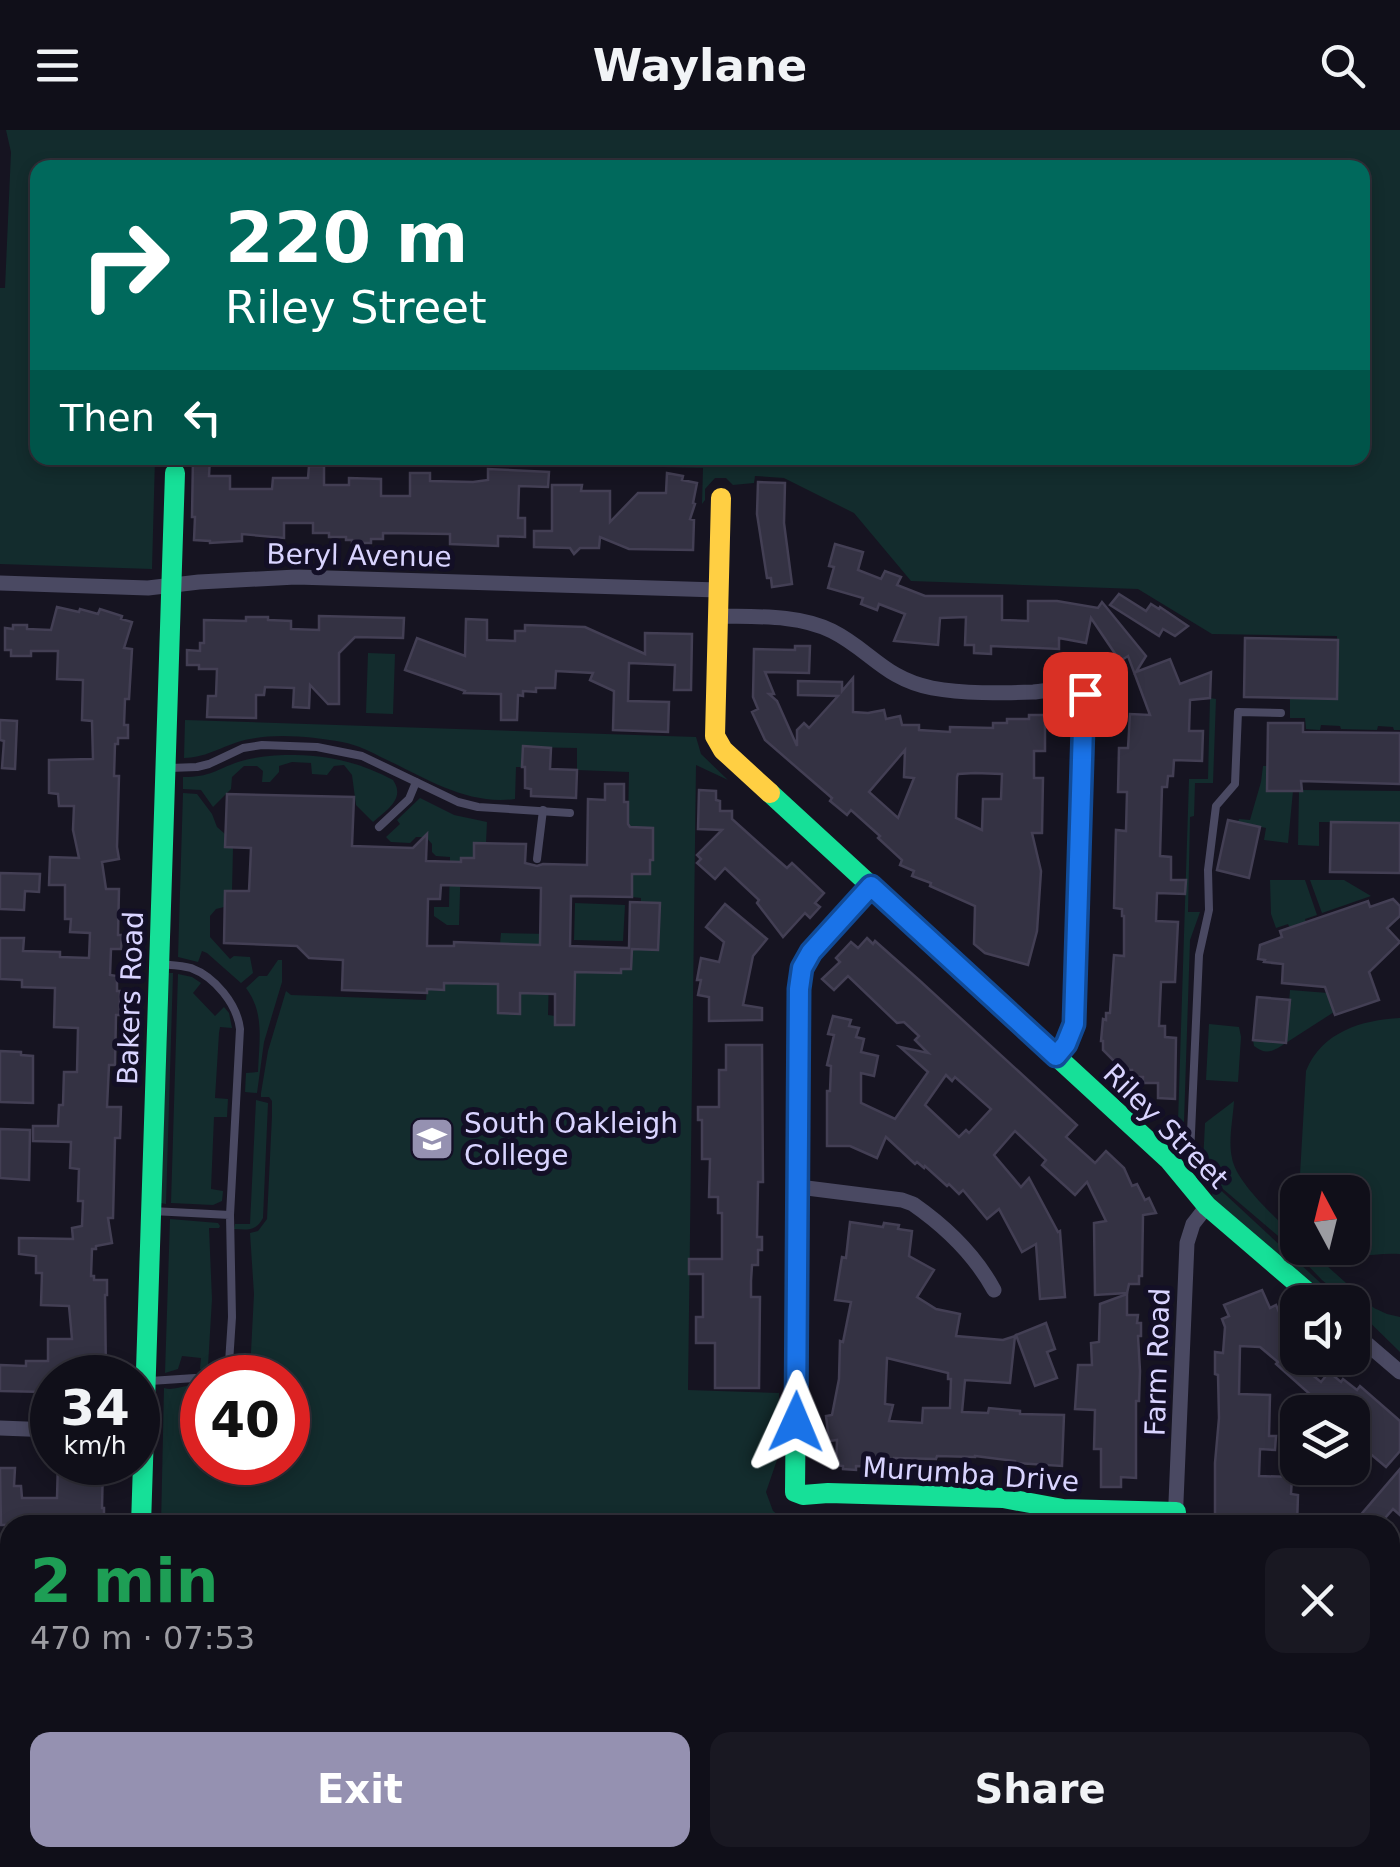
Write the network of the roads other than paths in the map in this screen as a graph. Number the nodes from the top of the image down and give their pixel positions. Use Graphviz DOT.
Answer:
graph roads {
  1 [pos="174,473"];
  2 [pos="721,498"];
  3 [pos="0,584"];
  4 [pos="170,585"];
  5 [pos="718,590"];
  6 [pos="717,616"];
  7 [pos="1281,712"];
  8 [pos="165,768"];
  9 [pos="416,782"];
  10 [pos="543,810"];
  11 [pos="570,812"];
  12 [pos="379,827"];
  13 [pos="537,859"];
  14 [pos="871,886"];
  15 [pos="158,964"];
  16 [pos="1056,1056"];
  17 [pos="1180,1172"];
  18 [pos="798,1186"];
  19 [pos="1207,1206"];
  20 [pos="151,1211"];
  21 [pos="230,1215"];
  22 [pos="1299,1285"];
  23 [pos="994,1290"];
  24 [pos="1370,1346"];
  25 [pos="146,1355"];
  26 [pos="230,1355"];
  27 [pos="1400,1372"];
  28 [pos="0,1428"];
  29 [pos="30,1429"];
  30 [pos="141,1485"];
  31 [pos="141,1515"];
  32 [pos="1130,1515"];
  33 [pos="1175,1515"];
  1 -- 4 [label="street, Bakers Road"];
  2 -- 5 [label="street, Riley Street"];
  3 -- 4 [label="street, Beryl Avenue"];
  4 -- 5 [label="street, Beryl Avenue"];
  4 -- 8 [label="street, Bakers Road"];
  5 -- 6 [label="street, Riley Street"];
  6 -- 14 [label="street, Riley Street"];
  6 -- 16 [label="street"];
  7 -- 17 [label="lane"];
  8 -- 9 [label="lane"];
  8 -- 15 [label="street, Bakers Road"];
  9 -- 10 [label="lane"];
  9 -- 12 [label="lane"];
  10 -- 11 [label="lane"];
  10 -- 13 [label="lane"];
  14 -- 16 [label="street, Riley Street"];
  14 -- 18 [label="street, Murumba Drive"];
  15 -- 20 [label="street, Bakers Road"];
  15 -- 21 [label="lane"];
  16 -- 17 [label="street, Riley Street"];
  17 -- 19 [label="street, Riley Street"];
  18 -- 23 [label="street"];
  18 -- 32 [label="street, Murumba Drive"];
  19 -- 22 [label="street, Riley Street"];
  19 -- 33 [label="street, Farm Road"];
  20 -- 21 [label="lane"];
  20 -- 25 [label="street, Bakers Road"];
  21 -- 26 [label="lane"];
  24 -- 27 [label="street"];
  28 -- 29 [label="street"];
  30 -- 31 [label="street, Bakers Road"];
}
